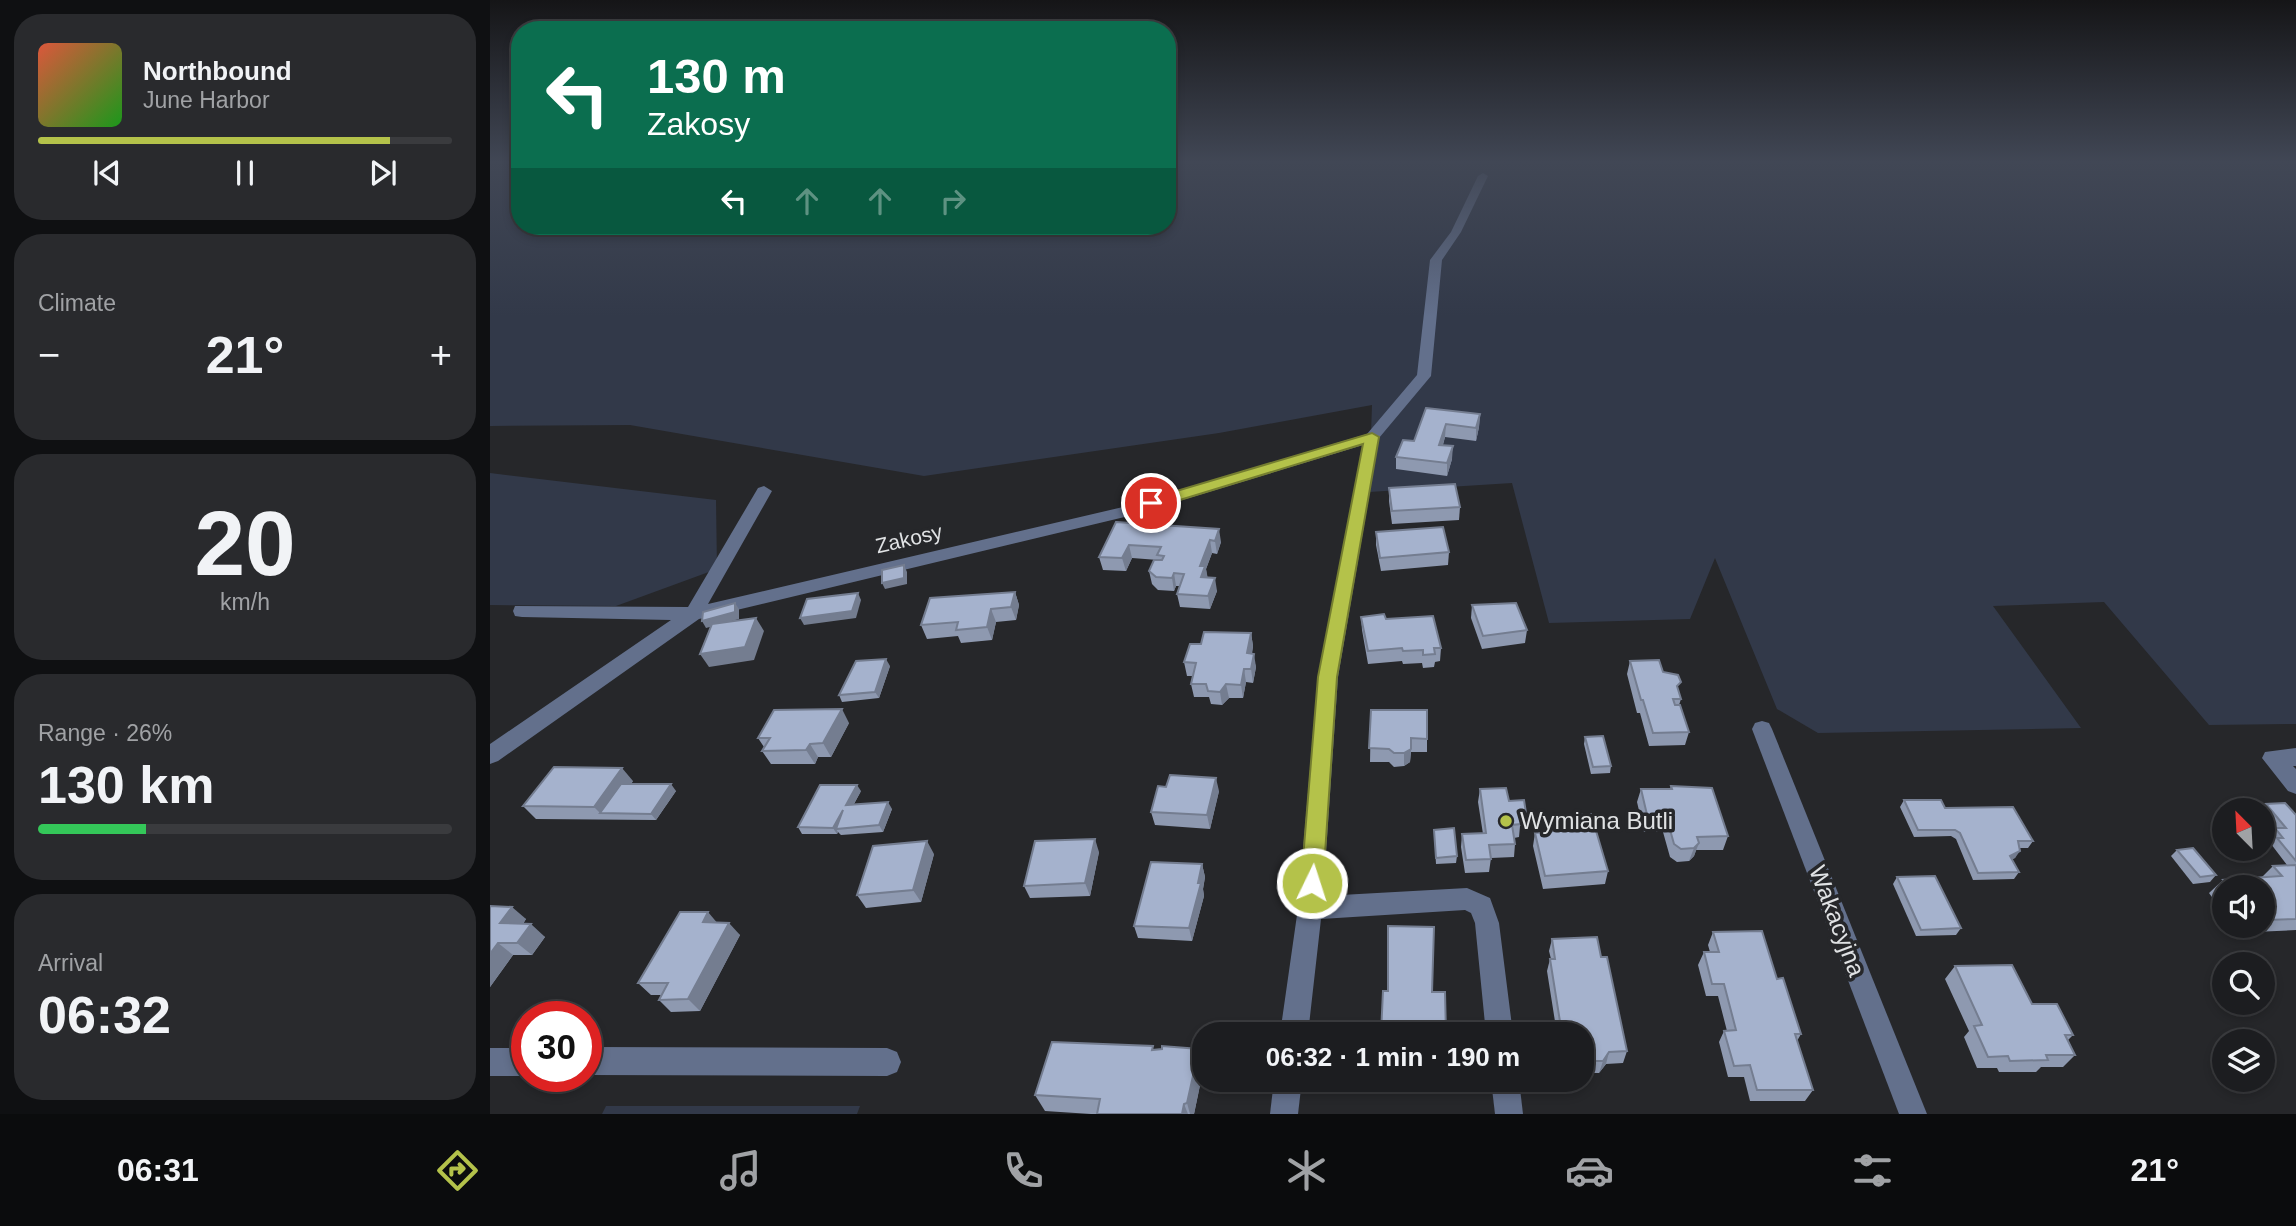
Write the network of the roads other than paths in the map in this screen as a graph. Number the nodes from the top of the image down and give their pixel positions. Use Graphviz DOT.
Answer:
graph roads {
  1 [pos="1465,214"];
  2 [pos="1372,437"];
  3 [pos="764,491"];
  4 [pos="522,611"];
  5 [pos="693,614"];
  6 [pos="1762,729"];
  7 [pos="490,755"];
  8 [pos="2296,757"];
  9 [pos="2296,785"];
  10 [pos="1310,908"];
  11 [pos="1296,1022"];
  12 [pos="1499,1022"];
  13 [pos="602,1061"];
  14 [pos="490,1062"];
  15 [pos="511,1062"];
  16 [pos="887,1062"];
  17 [pos="1287,1092"];
  18 [pos="1506,1092"];
  19 [pos="1284,1114"];
  20 [pos="1509,1114"];
  21 [pos="1913,1114"];
  1 -- 2 [label="street"];
  2 -- 5 [label="street, Zakosy"];
  2 -- 10 [label="street"];
  3 -- 5 [label="street"];
  4 -- 5 [label="street"];
  5 -- 7 [label="street, Zakosy"];
  6 -- 21 [label="street, Wakacyjna"];
  8 -- 9 [label="street"];
  10 -- 11 [label="street"];
  10 -- 12 [label="street"];
  13 -- 16 [label="street"];
  14 -- 15 [label="street"];
  17 -- 19 [label="street"];
  18 -- 20 [label="street"];
}
